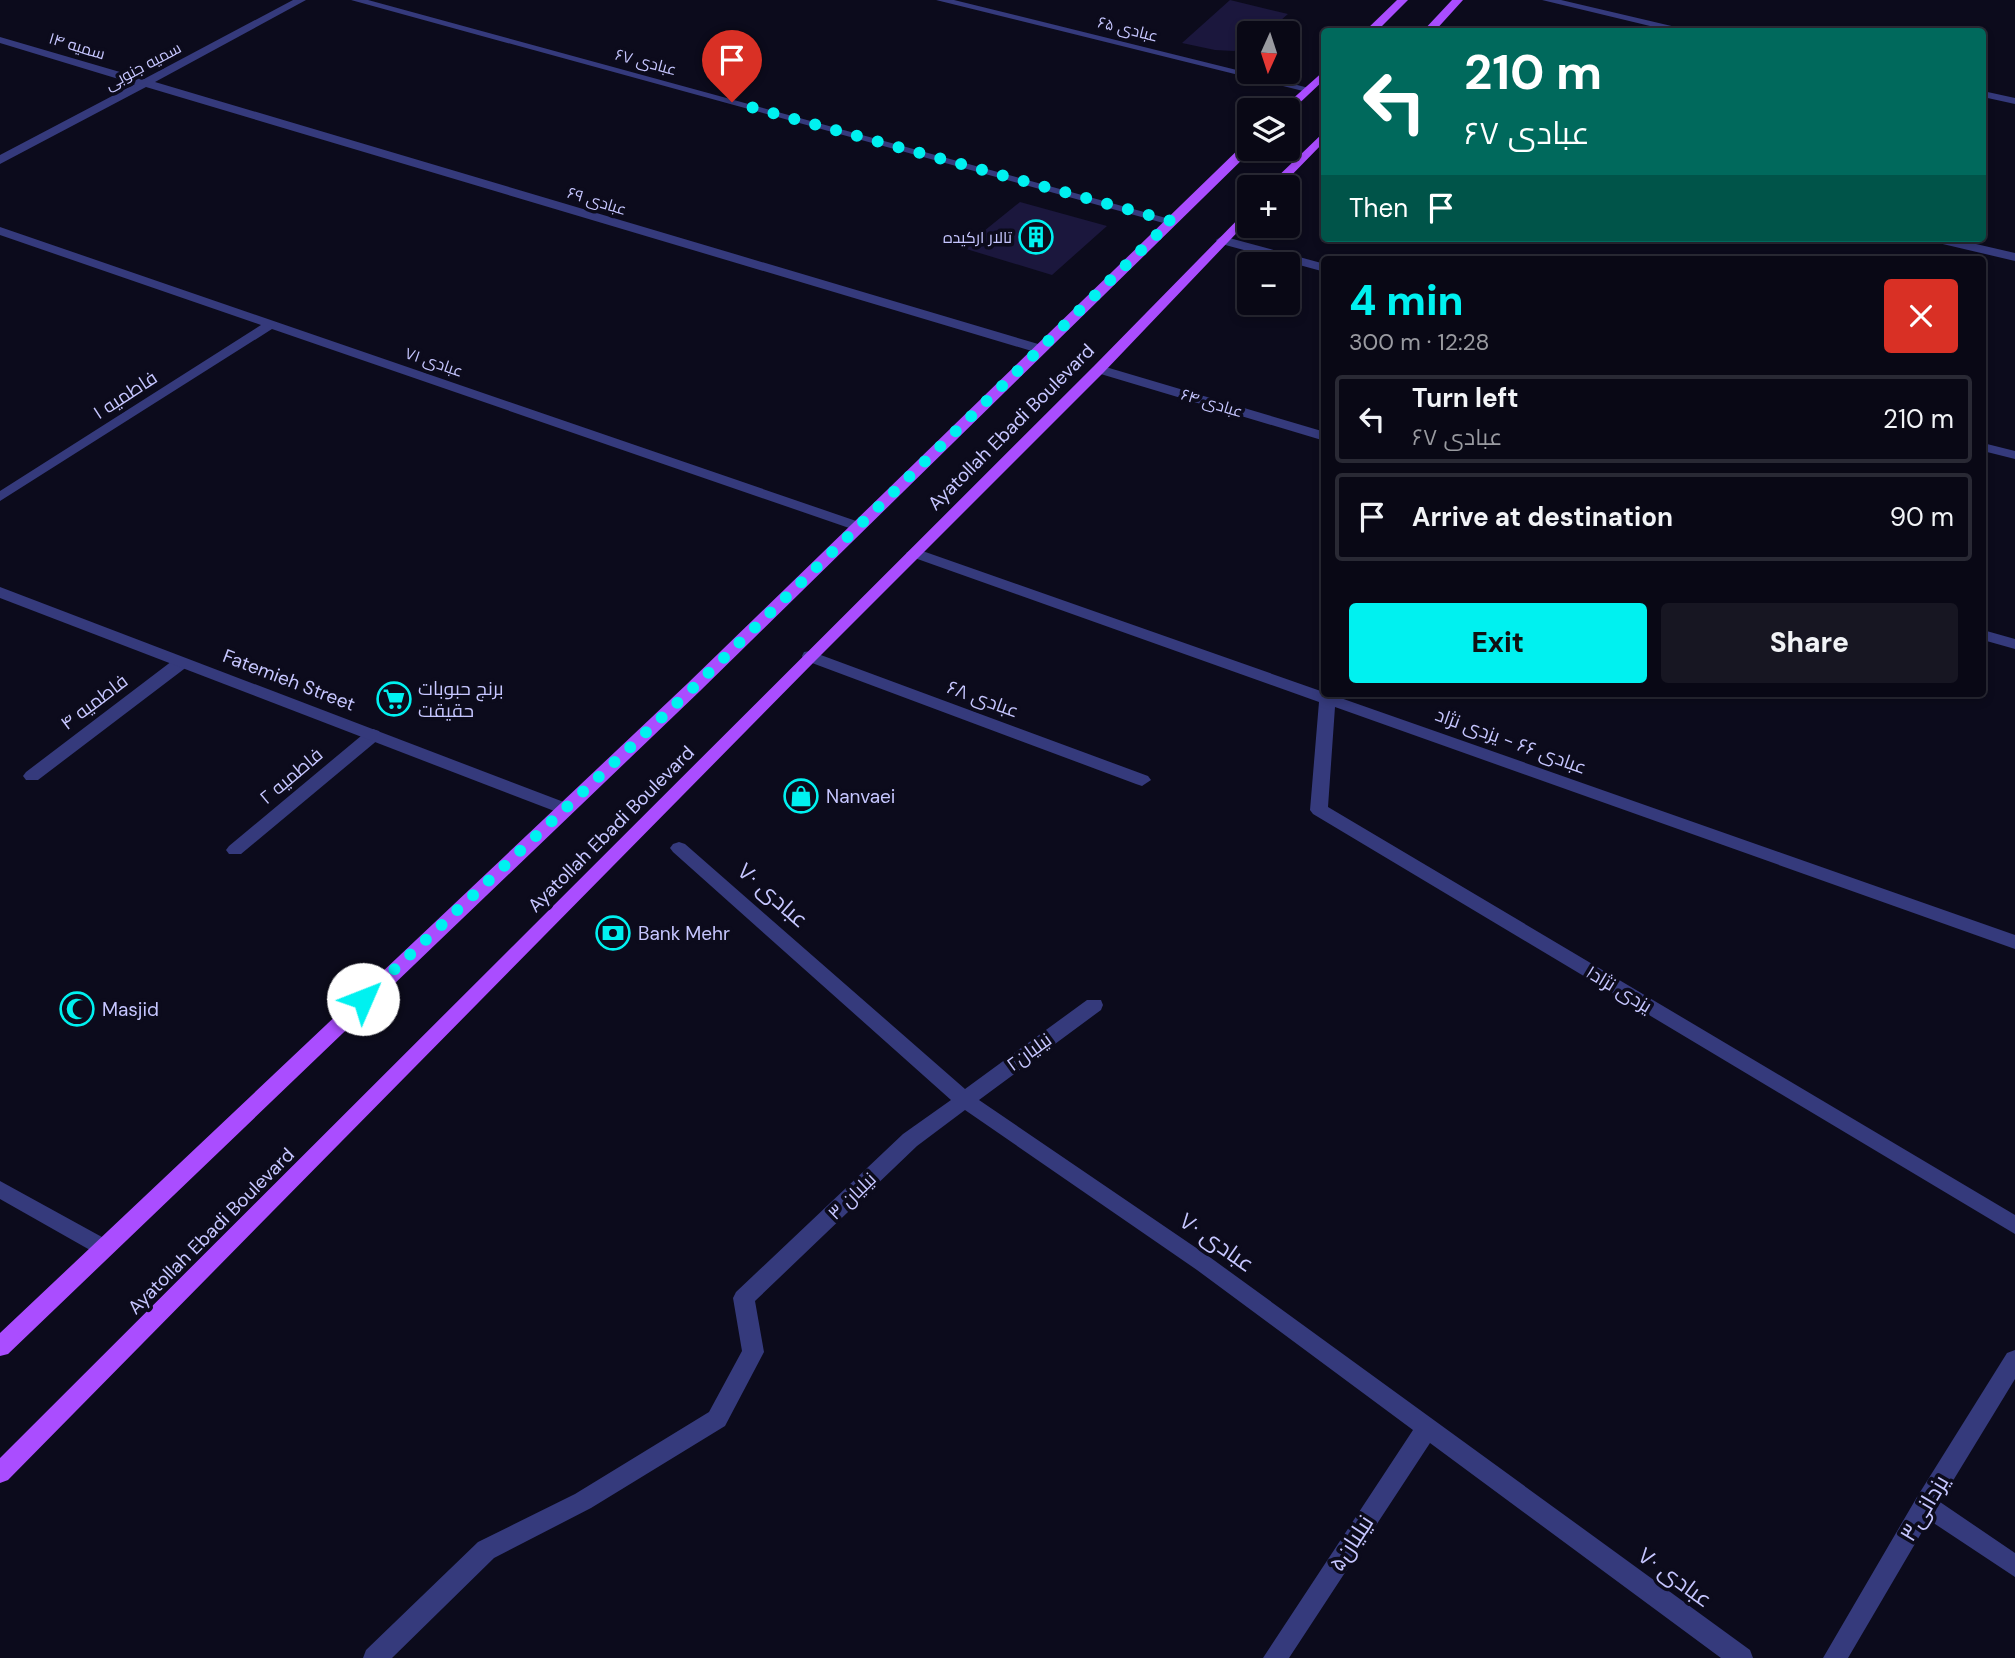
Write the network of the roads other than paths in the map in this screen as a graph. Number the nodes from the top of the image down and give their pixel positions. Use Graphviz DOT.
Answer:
graph roads {
  1 [pos="301,0"];
  2 [pos="356,0"];
  3 [pos="941,0"];
  4 [pos="1403,0"];
  5 [pos="1458,0"];
  6 [pos="1547,0"];
  7 [pos="1373,28"];
  8 [pos="1431,28"];
  9 [pos="1674,28"];
  10 [pos="0,40"];
  11 [pos="1321,77"];
  12 [pos="145,83"];
  13 [pos="1307,89"];
  14 [pos="1986,95"];
  15 [pos="1298,98"];
  16 [pos="2015,101"];
  17 [pos="1321,138"];
  18 [pos="1237,158"];
  19 [pos="0,160"];
  20 [pos="1285,175"];
  21 [pos="1171,221"];
  22 [pos="1237,224"];
  23 [pos="0,231"];
  24 [pos="1222,240"];
  25 [pos="1951,242"];
  26 [pos="2015,257"];
  27 [pos="1321,267"];
  28 [pos="270,325"];
  29 [pos="1040,349"];
  30 [pos="1099,369"];
  31 [pos="1321,436"];
  32 [pos="1986,448"];
  33 [pos="2015,455"];
  34 [pos="0,497"];
  35 [pos="857,526"];
  36 [pos="914,553"];
  37 [pos="0,592"];
  38 [pos="1986,636"];
  39 [pos="2015,644"];
  40 [pos="810,656"];
  41 [pos="182,662"];
  42 [pos="1321,696"];
  43 [pos="1324,697"];
  44 [pos="1327,698"];
  45 [pos="373,735"];
  46 [pos="32,776"];
  47 [pos="1142,780"];
  48 [pos="563,808"];
  49 [pos="679,848"];
  50 [pos="235,850"];
  51 [pos="2015,942"];
  52 [pos="1094,1005"];
  53 [pos="963,1098"];
  54 [pos="0,1189"];
  55 [pos="2015,1225"];
  56 [pos="104,1248"];
  57 [pos="0,1347"];
  58 [pos="2015,1360"];
  59 [pos="1427,1428"];
  60 [pos="0,1473"];
  61 [pos="1925,1504"];
  62 [pos="2015,1566"];
  63 [pos="375,1658"];
  64 [pos="1275,1658"];
  65 [pos="1741,1658"];
  66 [pos="1835,1658"];
  1 -- 12 [label="street, سمیه جنوبی"];
  2 -- 21 [label="street, عبادی ۶۷"];
  3 -- 13 [label="street, عبادی ۶۵"];
  4 -- 7 [label="main road"];
  5 -- 8 [label="main road"];
  6 -- 9 [label="street"];
  10 -- 12 [label="street, سمیه ۱۴"];
  11 -- 13 [label="main road"];
  12 -- 19 [label="street, سمیه جنوبی"];
  12 -- 29 [label="street, عبادی ۶۹"];
  13 -- 15 [label="main road"];
  14 -- 16 [label="street"];
  17 -- 20 [label="main road"];
  18 -- 21 [label="main road, Ayatollah Ebadi Boulevard"];
  21 -- 29 [label="main road, Ayatollah Ebadi Boulevard"];
  22 -- 24 [label="main road, Ayatollah Ebadi Boulevard"];
  23 -- 28 [label="street, عبادی ۷۱"];
  24 -- 27 [label="street"];
  24 -- 30 [label="main road, Ayatollah Ebadi Boulevard"];
  25 -- 26 [label="street"];
  28 -- 34 [label="street, فاطمیه ۱"];
  28 -- 35 [label="street, عبادی ۷۱"];
  29 -- 35 [label="main road, Ayatollah Ebadi Boulevard"];
  30 -- 31 [label="street, عبادی ۶۴"];
  30 -- 36 [label="main road, Ayatollah Ebadi Boulevard"];
  32 -- 33 [label="street"];
  35 -- 48 [label="main road, Ayatollah Ebadi Boulevard"];
  36 -- 40 [label="main road, Ayatollah Ebadi Boulevard"];
  36 -- 42 [label="street, عبادی ۶۶ - یزدی نژاد"];
  37 -- 41 [label="street, Fatemieh Street"];
  38 -- 39 [label="street"];
  40 -- 47 [label="street, عبادی ۶۸"];
  40 -- 60 [label="main road, Ayatollah Ebadi Boulevard"];
  41 -- 45 [label="street, Fatemieh Street"];
  41 -- 46 [label="street, فاطمیه ۴"];
  43 -- 44 [label="street, عبادی ۶۶ - یزدی نژاد"];
  44 -- 51 [label="street, عبادی ۶۶ - یزدی نژاد"];
  44 -- 55 [label="street, یزدی نژاد۱"];
  45 -- 48 [label="street, Fatemieh Street"];
  45 -- 50 [label="street, فاطمیه ۲"];
  48 -- 56 [label="main road, Ayatollah Ebadi Boulevard"];
  49 -- 53 [label="street, عبادی ۷۰"];
  52 -- 53 [label="street, نیلیان۲"];
  53 -- 59 [label="street, عبادی ۷۰"];
  53 -- 63 [label="street, نیلیان ۳"];
  54 -- 56 [label="street"];
  56 -- 57 [label="main road, Ayatollah Ebadi Boulevard"];
  58 -- 61 [label="street, یزدانی۳"];
  59 -- 64 [label="street, نیلیان۵"];
  59 -- 65 [label="street, عبادی ۷۰"];
  61 -- 62 [label="street"];
  61 -- 66 [label="street, یزدانی۳"];
}
